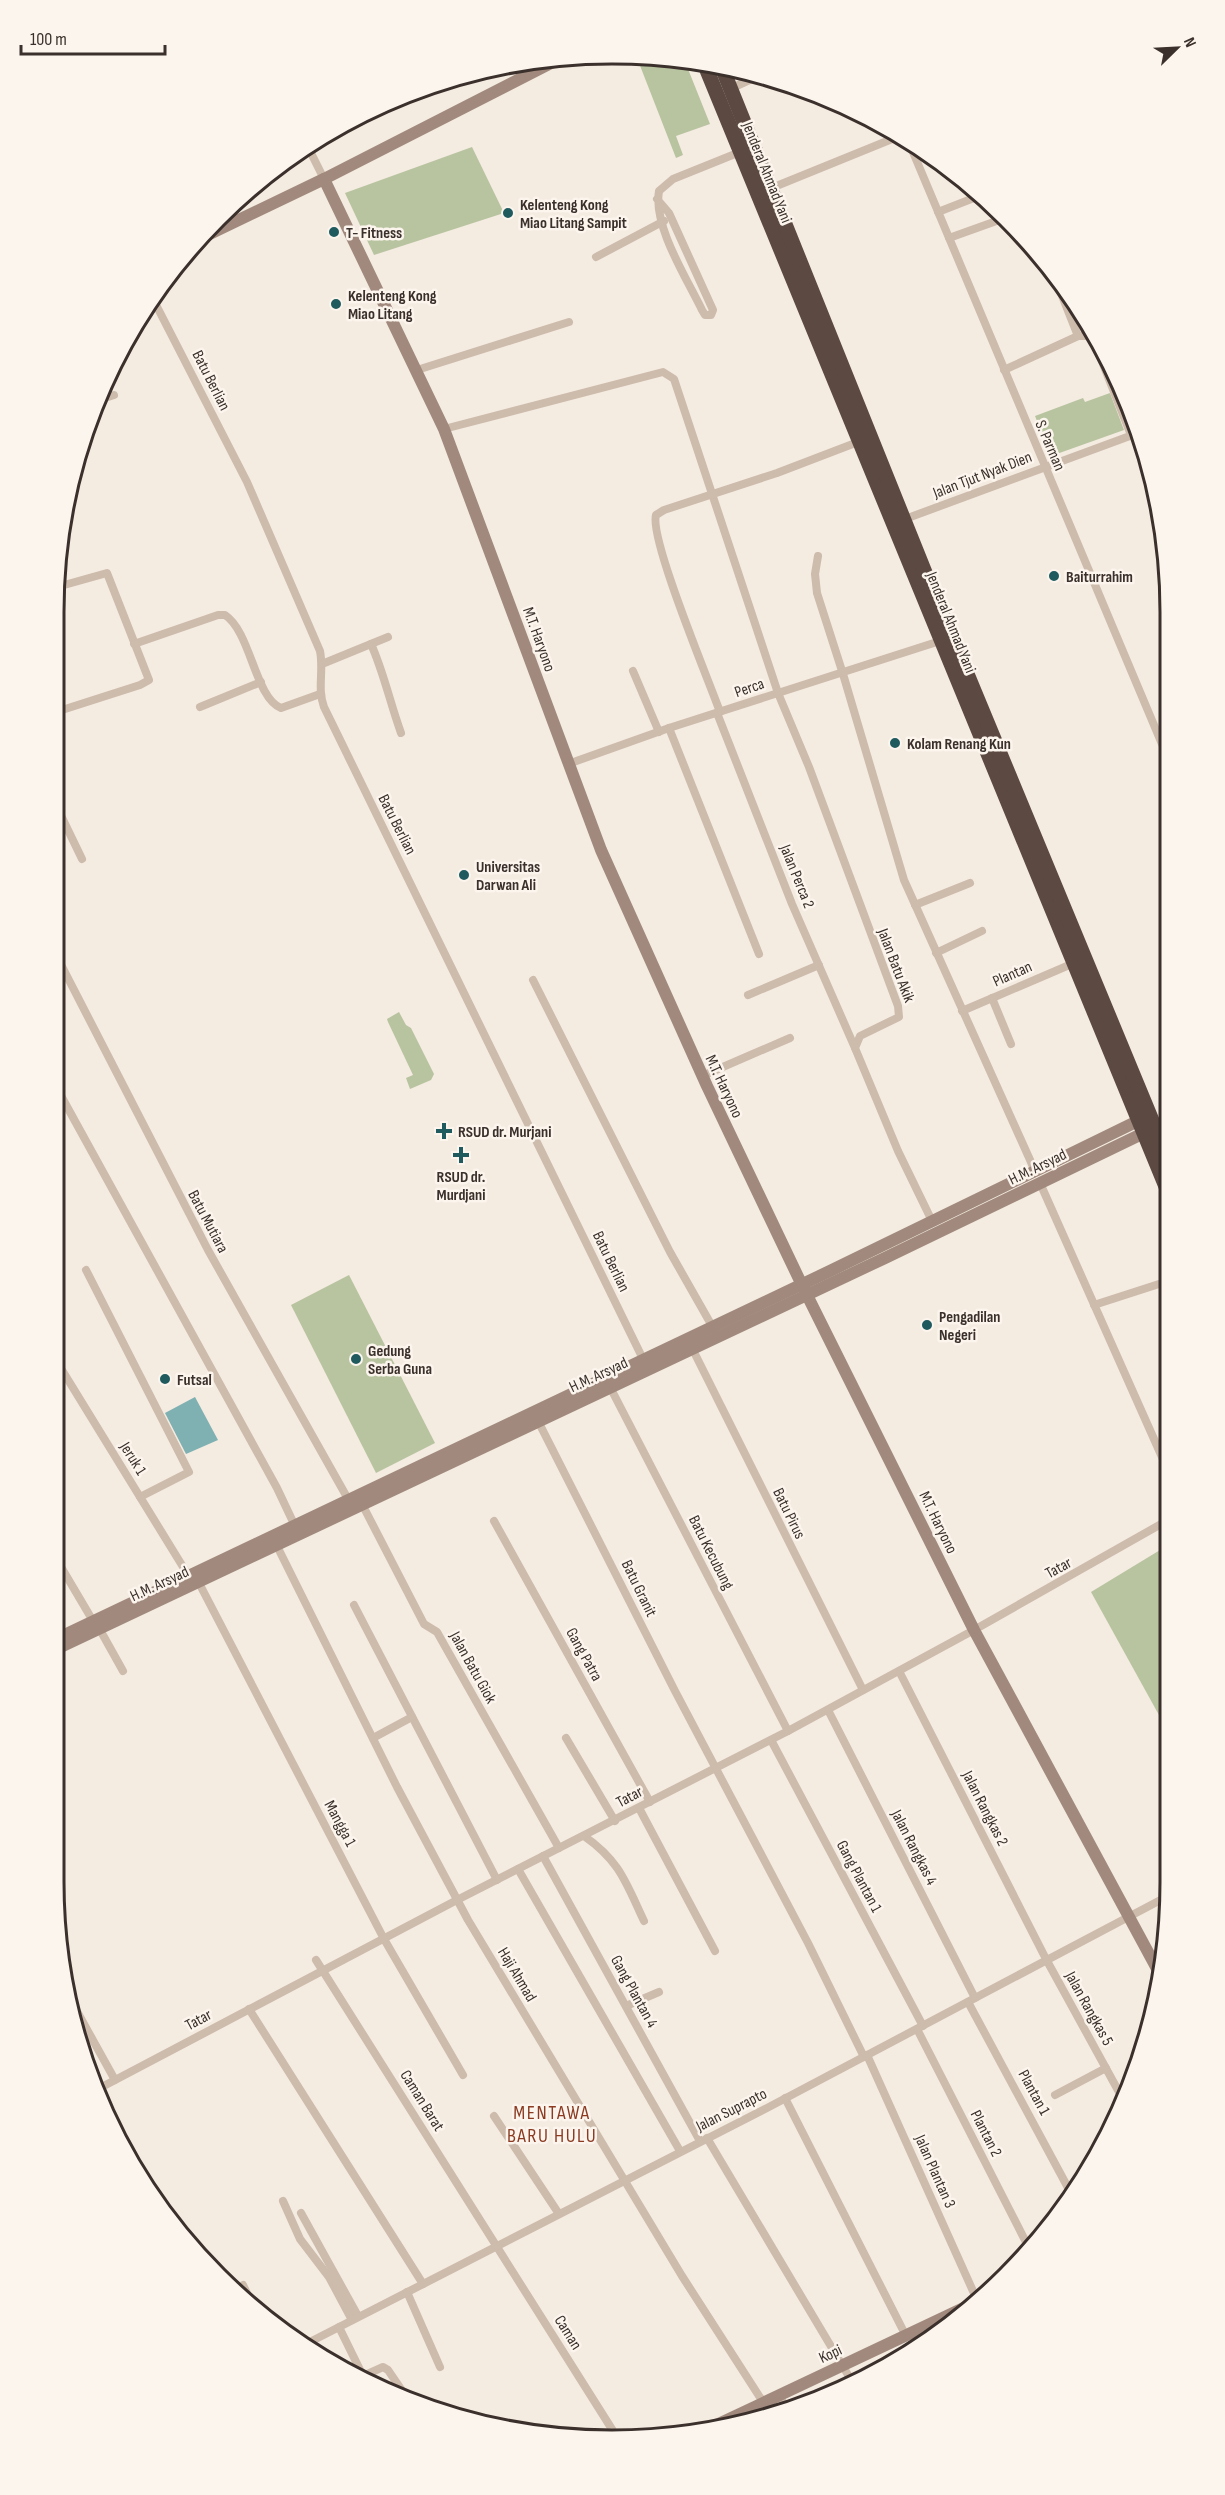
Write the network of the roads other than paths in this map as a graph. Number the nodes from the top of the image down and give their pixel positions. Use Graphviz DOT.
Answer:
graph roads {
  1 [pos="540,69"];
  2 [pos="708,73"];
  3 [pos="725,76"];
  4 [pos="747,81"];
  5 [pos="730,89"];
  6 [pos="889,140"];
  7 [pos="741,152"];
  8 [pos="312,154"];
  9 [pos="914,155"];
  10 [pos="324,179"];
  11 [pos="764,192"];
  12 [pos="657,199"];
  13 [pos="972,199"];
  14 [pos="938,212"];
  15 [pos="671,218"];
  16 [pos="996,221"];
  17 [pos="660,223"];
  18 [pos="222,228"];
  19 [pos="949,238"];
  20 [pos="596,257"];
  21 [pos="1067,306"];
  22 [pos="157,307"];
  23 [pos="569,322"];
  24 [pos="1078,336"];
  25 [pos="1086,336"];
  26 [pos="417,370"];
  27 [pos="1004,370"];
  28 [pos="114,395"];
  29 [pos="109,397"];
  30 [pos="444,429"];
  31 [pos="1131,435"];
  32 [pos="858,442"];
  33 [pos="1044,466"];
  34 [pos="713,494"];
  35 [pos="904,519"];
  36 [pos="818,556"];
  37 [pos="66,585"];
  38 [pos="388,637"];
  39 [pos="940,641"];
  40 [pos="134,644"];
  41 [pos="371,644"];
  42 [pos="322,664"];
  43 [pos="633,671"];
  44 [pos="843,674"];
  45 [pos="261,682"];
  46 [pos="778,693"];
  47 [pos="320,694"];
  48 [pos="200,707"];
  49 [pos="64,709"];
  50 [pos="719,712"];
  51 [pos="669,728"];
  52 [pos="659,732"];
  53 [pos="401,733"];
  54 [pos="1160,739"];
  55 [pos="990,745"];
  56 [pos="568,764"];
  57 [pos="64,822"];
  58 [pos="82,859"];
  59 [pos="970,883"];
  60 [pos="915,905"];
  61 [pos="982,931"];
  62 [pos="1072,943"];
  63 [pos="936,953"];
  64 [pos="759,954"];
  65 [pos="1074,963"];
  66 [pos="819,965"];
  67 [pos="64,970"];
  68 [pos="533,980"];
  69 [pos="748,995"];
  70 [pos="992,998"];
  71 [pos="962,1011"];
  72 [pos="790,1038"];
  73 [pos="1011,1044"];
  74 [pos="855,1048"];
  75 [pos="702,1076"];
  76 [pos="64,1101"];
  77 [pos="1148,1124"];
  78 [pos="1160,1144"];
  79 [pos="1160,1166"];
  80 [pos="1035,1171"];
  81 [pos="1040,1183"];
  82 [pos="957,1216"];
  83 [pos="932,1221"];
  84 [pos="86,1270"];
  85 [pos="801,1283"];
  86 [pos="1159,1284"];
  87 [pos="807,1295"];
  88 [pos="1094,1305"];
  89 [pos="712,1326"];
  90 [pos="692,1348"];
  91 [pos="643,1359"];
  92 [pos="64,1373"];
  93 [pos="610,1387"];
  94 [pos="538,1421"];
  95 [pos="1160,1453"];
  96 [pos="140,1497"];
  97 [pos="348,1499"];
  98 [pos="362,1504"];
  99 [pos="494,1521"];
  100 [pos="294,1524"];
  101 [pos="1160,1525"];
  102 [pos="278,1546"];
  103 [pos="64,1571"];
  104 [pos="188,1575"];
  105 [pos="199,1583"];
  106 [pos="354,1605"];
  107 [pos="96,1624"];
  108 [pos="974,1630"];
  109 [pos="64,1636"];
  110 [pos="64,1644"];
  111 [pos="123,1671"];
  112 [pos="899,1671"];
  113 [pos="863,1690"];
  114 [pos="828,1710"];
  115 [pos="412,1717"];
  116 [pos="788,1731"];
  117 [pos="373,1738"];
  118 [pos="566,1738"];
  119 [pos="771,1740"];
  120 [pos="714,1768"];
  121 [pos="650,1802"];
  122 [pos="639,1808"];
  123 [pos="615,1821"];
  124 [pos="584,1836"];
  125 [pos="559,1848"];
  126 [pos="543,1856"];
  127 [pos="518,1869"];
  128 [pos="497,1880"];
  129 [pos="457,1900"];
  130 [pos="1159,1900"];
  131 [pos="1129,1916"];
  132 [pos="644,1921"];
  133 [pos="384,1939"];
  134 [pos="715,1950"];
  135 [pos="1047,1959"];
  136 [pos="316,1960"];
  137 [pos="1154,1964"];
  138 [pos="323,1971"];
  139 [pos="659,1992"];
  140 [pos="971,2000"];
  141 [pos="626,2006"];
  142 [pos="249,2009"];
  143 [pos="82,2021"];
  144 [pos="920,2027"];
  145 [pos="866,2056"];
  146 [pos="1106,2068"];
  147 [pos="463,2075"];
  148 [pos="115,2080"];
  149 [pos="104,2086"];
  150 [pos="1119,2092"];
  151 [pos="1055,2095"];
  152 [pos="785,2098"];
  153 [pos="494,2116"];
  154 [pos="703,2139"];
  155 [pos="680,2151"];
  156 [pos="625,2180"];
  157 [pos="1068,2187"];
  158 [pos="283,2201"];
  159 [pos="301,2213"];
  160 [pos="559,2214"];
  161 [pos="1026,2242"];
  162 [pos="497,2246"];
  163 [pos="423,2284"];
  164 [pos="243,2285"];
  165 [pos="245,2289"];
  166 [pos="407,2292"];
  167 [pos="974,2295"];
  168 [pos="355,2318"];
  169 [pos="339,2327"];
  170 [pos="923,2333"];
  171 [pos="906,2336"];
  172 [pos="312,2341"];
  173 [pos="843,2364"];
  174 [pos="440,2367"];
  175 [pos="360,2369"];
  176 [pos="370,2374"];
  177 [pos="850,2376"];
  178 [pos="400,2388"];
  179 [pos="779,2394"];
  180 [pos="763,2402"];
  181 [pos="783,2403"];
  182 [pos="733,2417"];
  183 [pos="612,2430"];
  1 -- 10 [label="street"];
  2 -- 7 [label="highway, Jenderal Ahmad Yani"];
  3 -- 5 [label="highway, Jenderal Ahmad Yani"];
  4 -- 5 [label="street"];
  5 -- 11 [label="highway, Jenderal Ahmad Yani"];
  6 -- 11 [label="street"];
  7 -- 11 [label="highway, Jenderal Ahmad Yani"];
  7 -- 12 [label="street"];
  8 -- 10 [label="street"];
  9 -- 14 [label="street, S. Parman"];
  10 -- 18 [label="street"];
  10 -- 26 [label="street, M.T. Haryono"];
  11 -- 32 [label="highway, Jenderal Ahmad Yani"];
  11 -- 35 [label="highway, Jenderal Ahmad Yani"];
  12 -- 15 [label="street"];
  12 -- 17 [label="street"];
  13 -- 14 [label="street"];
  14 -- 19 [label="street, S. Parman"];
  15 -- 17 [label="street"];
  15 -- 17 [label="street"];
  16 -- 19 [label="street"];
  17 -- 20 [label="street"];
  19 -- 27 [label="street, S. Parman"];
  21 -- 24 [label="street"];
  22 -- 42 [label="street, Batu Berlian"];
  23 -- 26 [label="street"];
  24 -- 25 [label="street"];
  24 -- 27 [label="street"];
  26 -- 30 [label="street, M.T. Haryono"];
  27 -- 33 [label="street, S. Parman"];
  28 -- 29 [label="street"];
  30 -- 34 [label="street"];
  30 -- 56 [label="street, M.T. Haryono"];
  31 -- 33 [label="street, Jalan Tjut Nyak Dien"];
  32 -- 34 [label="street"];
  32 -- 39 [label="highway, Jenderal Ahmad Yani"];
  33 -- 35 [label="street, Jalan Tjut Nyak Dien"];
  33 -- 54 [label="street, S. Parman"];
  34 -- 46 [label="street"];
  34 -- 50 [label="street, Jalan Perca 2"];
  35 -- 55 [label="highway, Jenderal Ahmad Yani"];
  36 -- 44 [label="street"];
  37 -- 40 [label="street"];
  38 -- 41 [label="street"];
  39 -- 44 [label="street, Perca"];
  39 -- 55 [label="highway, Jenderal Ahmad Yani"];
  40 -- 45 [label="street"];
  40 -- 49 [label="street"];
  41 -- 42 [label="street"];
  41 -- 53 [label="street"];
  42 -- 47 [label="street, Batu Berlian"];
  43 -- 52 [label="street"];
  44 -- 46 [label="street, Perca"];
  44 -- 60 [label="street"];
  45 -- 47 [label="street"];
  45 -- 48 [label="street"];
  46 -- 50 [label="street, Perca"];
  46 -- 74 [label="street, Jalan Batu Akik"];
  47 -- 91 [label="street, Batu Berlian"];
  50 -- 51 [label="street, Perca"];
  50 -- 66 [label="street, Jalan Perca 2"];
  51 -- 52 [label="street, Perca"];
  51 -- 64 [label="street"];
  52 -- 56 [label="street, Perca"];
  55 -- 62 [label="highway, Jenderal Ahmad Yani"];
  56 -- 75 [label="street, M.T. Haryono"];
  57 -- 58 [label="street"];
  59 -- 60 [label="street"];
  60 -- 63 [label="street"];
  61 -- 63 [label="street"];
  62 -- 65 [label="highway, Jenderal Ahmad Yani"];
  62 -- 77 [label="highway, Jenderal Ahmad Yani"];
  63 -- 71 [label="street"];
  65 -- 70 [label="street, Plantan"];
  65 -- 77 [label="highway, Jenderal Ahmad Yani"];
  66 -- 69 [label="street"];
  66 -- 74 [label="street, Jalan Perca 2"];
  67 -- 97 [label="street, Batu Mutiara"];
  68 -- 89 [label="street"];
  70 -- 71 [label="street, Plantan"];
  70 -- 73 [label="street"];
  71 -- 80 [label="street"];
  72 -- 75 [label="street"];
  74 -- 83 [label="street"];
  75 -- 85 [label="street, M.T. Haryono"];
  76 -- 100 [label="street"];
  77 -- 78 [label="highway, Jenderal Ahmad Yani"];
  77 -- 79 [label="highway, Jenderal Ahmad Yani"];
  77 -- 80 [label="street, H.M. Arsyad"];
  77 -- 81 [label="street, H.M. Arsyad"];
  80 -- 82 [label="street, H.M. Arsyad"];
  81 -- 82 [label="street, H.M. Arsyad"];
  81 -- 88 [label="street"];
  82 -- 83 [label="street, H.M. Arsyad"];
  82 -- 87 [label="street, H.M. Arsyad"];
  83 -- 85 [label="street, H.M. Arsyad"];
  84 -- 96 [label="street"];
  85 -- 87 [label="street, M.T. Haryono"];
  85 -- 89 [label="street, H.M. Arsyad"];
  86 -- 88 [label="street"];
  87 -- 90 [label="street, H.M. Arsyad"];
  87 -- 108 [label="street, M.T. Haryono"];
  88 -- 95 [label="street"];
  89 -- 91 [label="street, H.M. Arsyad"];
  90 -- 93 [label="street, H.M. Arsyad"];
  90 -- 113 [label="street, Batu Pirus"];
  91 -- 97 [label="street, H.M. Arsyad"];
  92 -- 96 [label="street, Jeruk 1"];
  93 -- 94 [label="street, H.M. Arsyad"];
  93 -- 116 [label="street, Batu Kecubung"];
  94 -- 98 [label="street, H.M. Arsyad"];
  94 -- 120 [label="street, Batu Granit"];
  96 -- 104 [label="street, Jeruk 1"];
  97 -- 100 [label="street, H.M. Arsyad"];
  98 -- 102 [label="street, H.M. Arsyad"];
  98 -- 125 [label="street, Jalan Batu Giok"];
  99 -- 121 [label="street, Gang Patra"];
  100 -- 104 [label="street, H.M. Arsyad"];
  101 -- 108 [label="street, Tatar"];
  102 -- 105 [label="street, H.M. Arsyad"];
  102 -- 117 [label="street, Haji Ahmad"];
  103 -- 107 [label="street"];
  104 -- 107 [label="street, H.M. Arsyad"];
  105 -- 107 [label="street, H.M. Arsyad"];
  105 -- 133 [label="street, Mangga 1"];
  106 -- 115 [label="street"];
  107 -- 109 [label="street, H.M. Arsyad"];
  107 -- 110 [label="street, H.M. Arsyad"];
  107 -- 111 [label="street"];
  108 -- 112 [label="street, Tatar"];
  108 -- 131 [label="street, M.T. Haryono"];
  112 -- 113 [label="street, Tatar"];
  112 -- 135 [label="street, Jalan Rangkas 2"];
  113 -- 114 [label="street, Tatar"];
  114 -- 116 [label="street, Tatar"];
  114 -- 140 [label="street, Jalan Rangkas 4"];
  115 -- 117 [label="street"];
  115 -- 128 [label="street"];
  116 -- 119 [label="street, Tatar"];
  117 -- 129 [label="street, Haji Ahmad"];
  118 -- 123 [label="street"];
  119 -- 120 [label="street, Tatar"];
  119 -- 144 [label="street, Gang Plantan 1"];
  120 -- 121 [label="street, Tatar"];
  120 -- 145 [label="street, Batu Granit"];
  121 -- 122 [label="street, Tatar"];
  122 -- 123 [label="street, Tatar"];
  122 -- 134 [label="street"];
  123 -- 124 [label="street, Tatar"];
  124 -- 125 [label="street, Tatar"];
  124 -- 132 [label="street"];
  125 -- 126 [label="street, Tatar"];
  126 -- 127 [label="street, Tatar"];
  126 -- 141 [label="street, Gang Plantan 4"];
  127 -- 128 [label="street, Tatar"];
  127 -- 155 [label="street"];
  128 -- 129 [label="street, Tatar"];
  129 -- 133 [label="street, Tatar"];
  129 -- 156 [label="street, Haji Ahmad"];
  130 -- 131 [label="street, Jalan Suprapto"];
  131 -- 135 [label="street, Jalan Suprapto"];
  131 -- 137 [label="street, M.T. Haryono"];
  133 -- 138 [label="street, Tatar"];
  133 -- 147 [label="street, Mangga 1"];
  135 -- 140 [label="street, Jalan Suprapto"];
  135 -- 146 [label="street, Jalan Rangkas 5"];
  136 -- 138 [label="street, Caman Barat"];
  138 -- 142 [label="street, Tatar"];
  138 -- 162 [label="street, Caman Barat"];
  139 -- 141 [label="street"];
  140 -- 144 [label="street, Jalan Suprapto"];
  140 -- 157 [label="street, Plantan 1"];
  141 -- 154 [label="street, Gang Plantan 4"];
  142 -- 148 [label="street, Tatar"];
  142 -- 163 [label="street"];
  143 -- 148 [label="street"];
  144 -- 145 [label="street, Jalan Suprapto"];
  144 -- 161 [label="street, Plantan 2"];
  145 -- 152 [label="street, Jalan Suprapto"];
  145 -- 167 [label="street, Jalan Plantan 3"];
  146 -- 150 [label="street, Jalan Rangkas 5"];
  146 -- 151 [label="street"];
  148 -- 149 [label="street, Tatar"];
  152 -- 154 [label="street, Jalan Suprapto"];
  152 -- 171 [label="street"];
  153 -- 160 [label="street"];
  154 -- 155 [label="street, Jalan Suprapto"];
  154 -- 173 [label="street, Gang Plantan 4"];
  155 -- 156 [label="street, Jalan Suprapto"];
  156 -- 160 [label="street, Jalan Suprapto"];
  156 -- 180 [label="street, Haji Ahmad"];
  158 -- 168 [label="street"];
  159 -- 168 [label="street"];
  160 -- 162 [label="street, Jalan Suprapto"];
  162 -- 163 [label="street, Jalan Suprapto"];
  162 -- 183 [label="street, Caman"];
  163 -- 166 [label="street, Jalan Suprapto"];
  164 -- 165 [label="street"];
  166 -- 168 [label="street, Jalan Suprapto"];
  166 -- 174 [label="street"];
  168 -- 169 [label="street, Jalan Suprapto"];
  169 -- 172 [label="street, Jalan Suprapto"];
  169 -- 175 [label="street"];
  170 -- 171 [label="street, Kopi"];
  171 -- 173 [label="street, Kopi"];
  173 -- 177 [label="street, Gang Plantan 4"];
  173 -- 179 [label="street, Kopi"];
  176 -- 178 [label="street"];
  179 -- 180 [label="street, Kopi"];
  179 -- 181 [label="street"];
  180 -- 182 [label="street, Kopi"];
}
